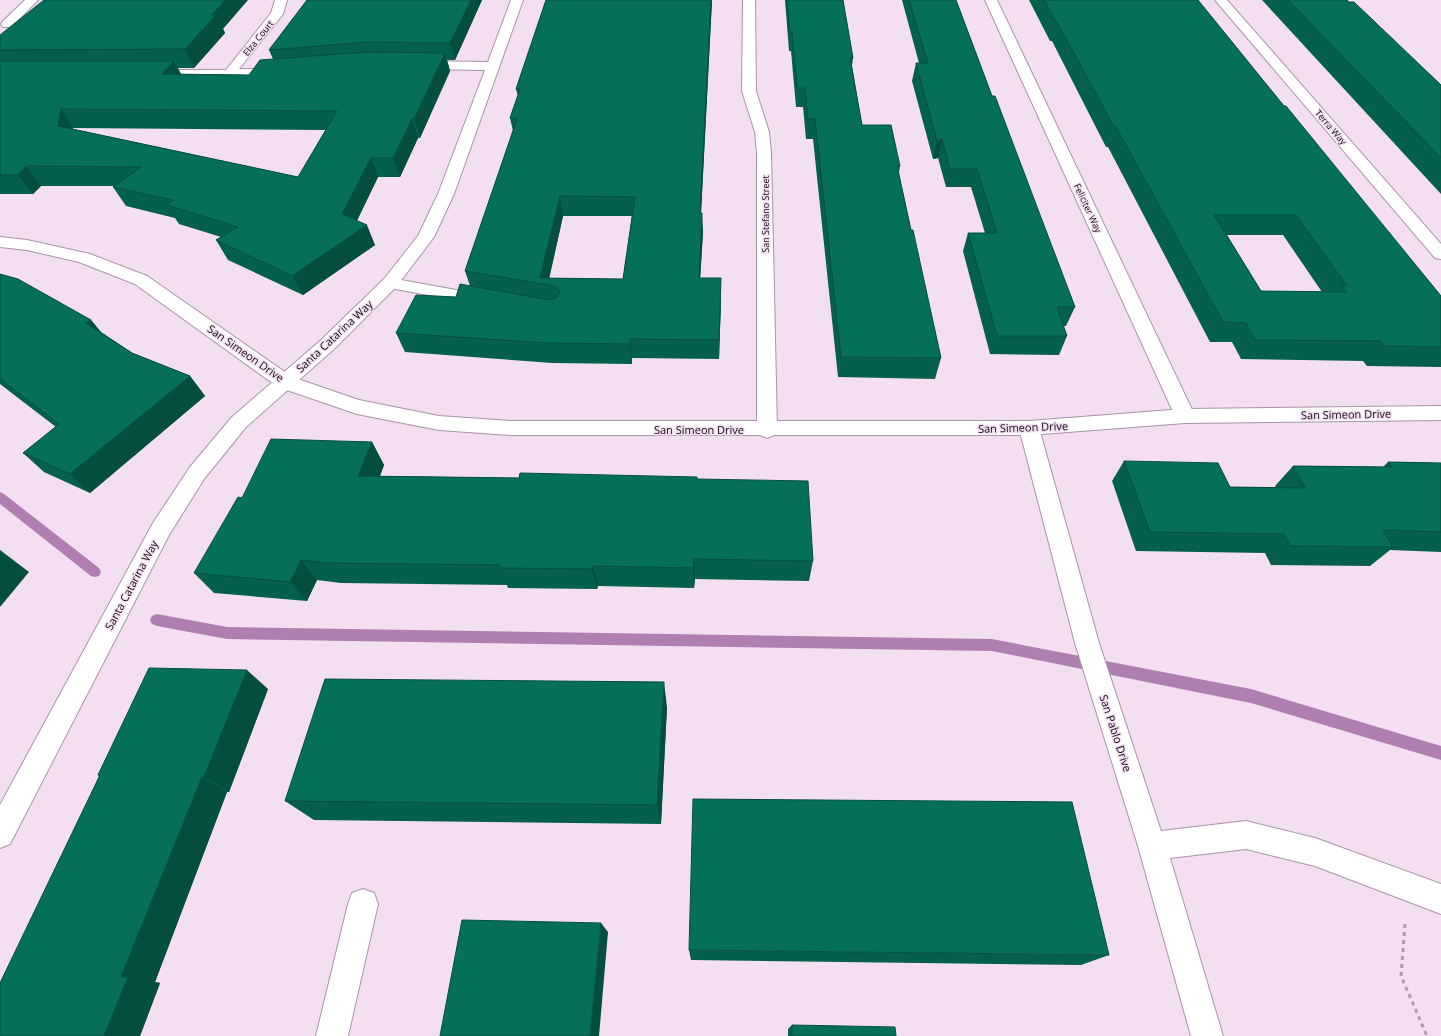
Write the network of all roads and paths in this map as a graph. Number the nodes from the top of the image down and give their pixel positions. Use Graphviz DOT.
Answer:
graph roads {
  1 [pos="32,0"];
  2 [pos="280,0"];
  3 [pos="517,0"];
  4 [pos="748,0"];
  5 [pos="991,0"];
  6 [pos="1221,0"];
  7 [pos="2,26"];
  8 [pos="404,65"];
  9 [pos="492,66"];
  10 [pos="294,72"];
  11 [pos="137,74"];
  12 [pos="229,74"];
  13 [pos="0,242"];
  14 [pos="1441,254"];
  15 [pos="390,283"];
  16 [pos="500,302"];
  17 [pos="286,382"];
  18 [pos="1441,413"];
  19 [pos="1185,416"];
  20 [pos="1029,428"];
  21 [pos="766,430"];
  22 [pos="0,834"];
  23 [pos="1152,846"];
  24 [pos="1408,887"];
  25 [pos="1441,900"];
  26 [pos="363,904"];
  27 [pos="332,1036"];
  28 [pos="1207,1036"];
  29 [pos="1427,1036"];
  1 -- 7 [label="street"];
  2 -- 12 [label="street, Elza Court"];
  3 -- 9 [label="street, Santa Catarina Way"];
  4 -- 21 [label="street, San Stefano Street"];
  5 -- 19 [label="street, Feliciter Way"];
  6 -- 14 [label="street, Terra Way"];
  8 -- 9 [label="street"];
  9 -- 15 [label="street, Santa Catarina Way"];
  10 -- 12 [label="street"];
  11 -- 12 [label="street"];
  13 -- 17 [label="street, San Simeon Drive"];
  15 -- 16 [label="lane"];
  15 -- 17 [label="street, Santa Catarina Way"];
  17 -- 21 [label="street, San Simeon Drive"];
  17 -- 22 [label="street, Santa Catarina Way"];
  18 -- 19 [label="street, San Simeon Drive"];
  19 -- 20 [label="street, San Simeon Drive"];
  20 -- 21 [label="street, San Simeon Drive"];
  20 -- 23 [label="street, San Pablo Drive"];
  23 -- 24 [label="street"];
  23 -- 28 [label="street, San Pablo Drive"];
  24 -- 25 [label="street"];
  24 -- 29 [label="path"];
  26 -- 27 [label="street"];
}
